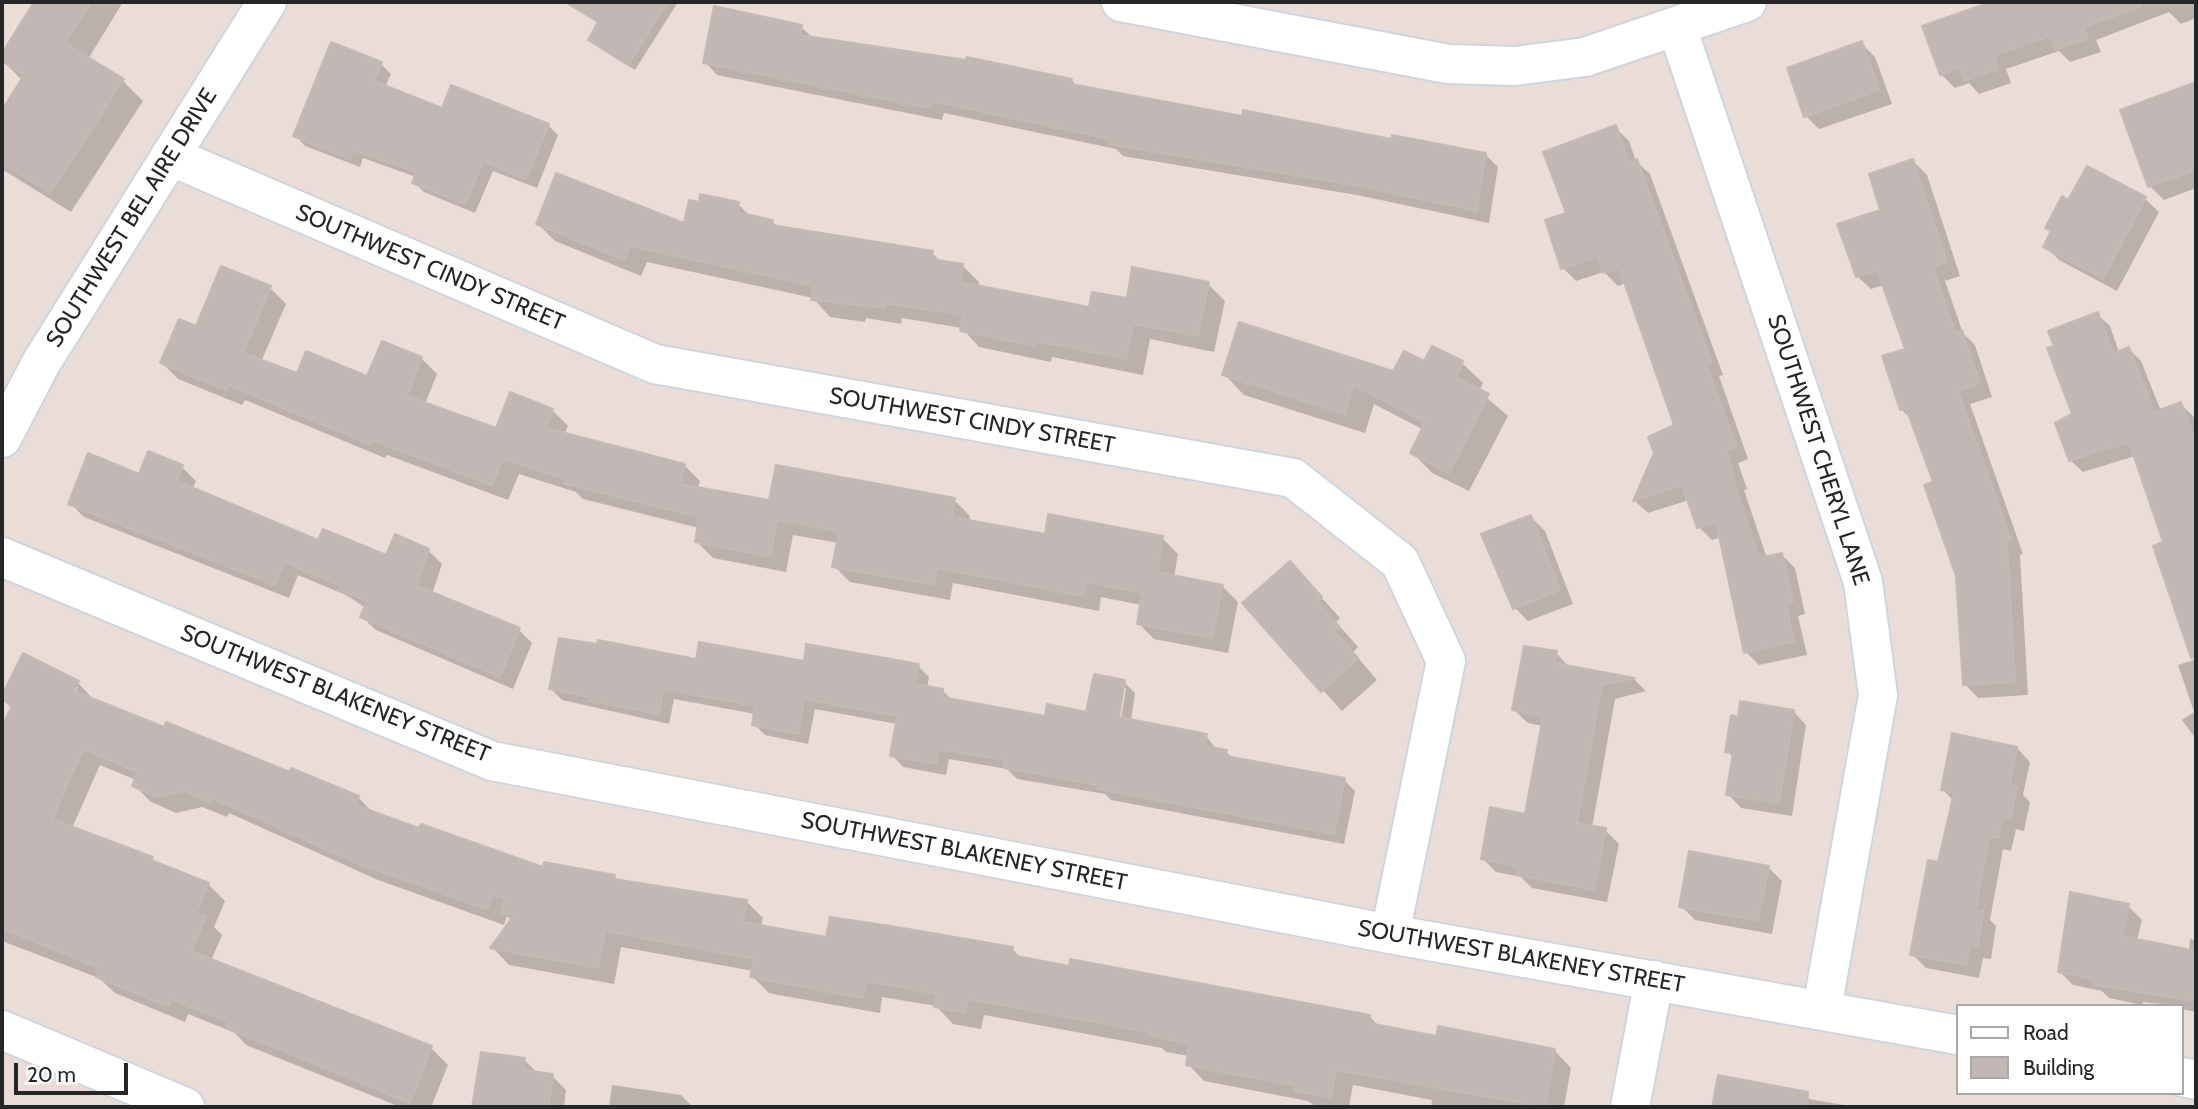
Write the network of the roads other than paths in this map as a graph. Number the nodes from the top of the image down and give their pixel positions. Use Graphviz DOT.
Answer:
graph roads {
  1 [pos="267,2"];
  2 [pos="1121,2"];
  3 [pos="1747,2"];
  4 [pos="1677,27"];
  5 [pos="170,156"];
  6 [pos="2,438"];
  7 [pos="2,557"];
  8 [pos="1390,934"];
  9 [pos="1654,980"];
  10 [pos="1822,1009"];
  11 [pos="2,1030"];
  12 [pos="1956,1035"];
  13 [pos="185,1107"];
  14 [pos="1630,1107"];
  1 -- 5 [label="street, SOUTHWEST BEL AIRE DRIVE"];
  2 -- 4 [label="street"];
  3 -- 4 [label="street"];
  4 -- 10 [label="street, SOUTHWEST CHERYL LANE"];
  5 -- 6 [label="street, SOUTHWEST BEL AIRE DRIVE"];
  5 -- 8 [label="street, SOUTHWEST CINDY STREET"];
  7 -- 8 [label="street, SOUTHWEST BLAKENEY STREET"];
  8 -- 9 [label="street, SOUTHWEST BLAKENEY STREET"];
  9 -- 10 [label="street, SOUTHWEST BLAKENEY STREET"];
  9 -- 14 [label="street"];
  10 -- 12 [label="street, SOUTHWEST BLAKENEY STREET"];
  11 -- 13 [label="street"];
}
